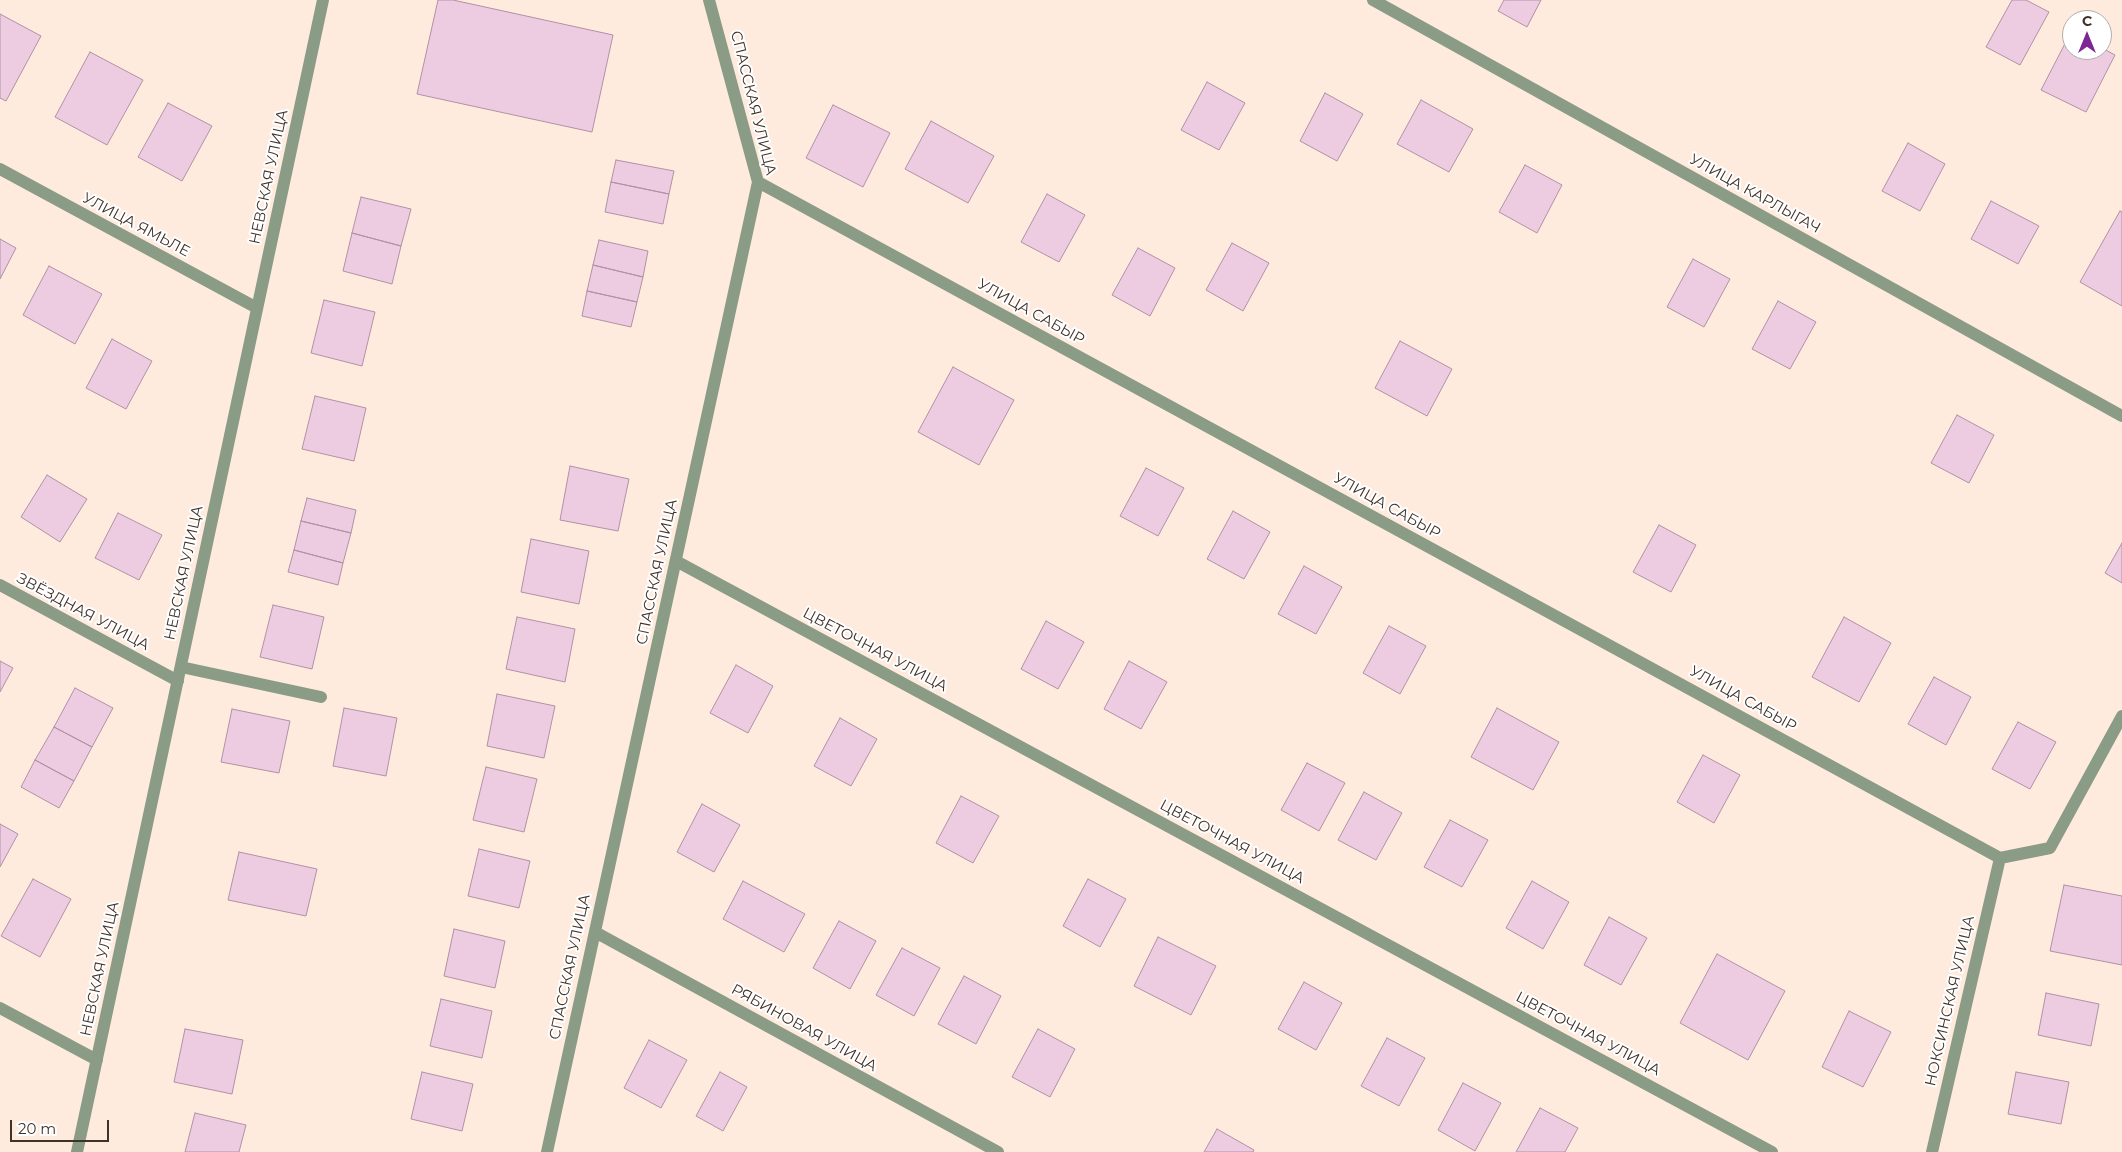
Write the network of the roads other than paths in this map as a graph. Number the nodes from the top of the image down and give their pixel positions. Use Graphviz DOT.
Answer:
graph roads {
  1 [pos="323,0"];
  2 [pos="709,0"];
  3 [pos="1373,0"];
  4 [pos="0,169"];
  5 [pos="758,182"];
  6 [pos="257,308"];
  7 [pos="2122,416"];
  8 [pos="676,561"];
  9 [pos="0,585"];
  10 [pos="181,667"];
  11 [pos="178,681"];
  12 [pos="321,698"];
  13 [pos="2122,716"];
  14 [pos="2000,858"];
  15 [pos="595,932"];
  16 [pos="0,1008"];
  17 [pos="97,1060"];
  18 [pos="77,1152"];
  19 [pos="547,1152"];
  20 [pos="998,1152"];
  21 [pos="1772,1152"];
  22 [pos="1932,1152"];
  1 -- 6 [label="street, НЕВСКАЯ УЛИЦА"];
  2 -- 5 [label="street, СПАССКАЯ УЛИЦА"];
  3 -- 7 [label="street, УЛИЦА КАРЛЫГАЧ"];
  4 -- 6 [label="street, УЛИЦА ЯМЬЛЕ"];
  5 -- 8 [label="street, СПАССКАЯ УЛИЦА"];
  5 -- 14 [label="street, УЛИЦА САБЫР"];
  6 -- 10 [label="street, НЕВСКАЯ УЛИЦА"];
  8 -- 15 [label="street, СПАССКАЯ УЛИЦА"];
  8 -- 21 [label="street, ЦВЕТОЧНАЯ УЛИЦА"];
  9 -- 11 [label="street, ЗВЁЗДНАЯ УЛИЦА"];
  10 -- 11 [label="street, НЕВСКАЯ УЛИЦА"];
  10 -- 12 [label="street"];
  11 -- 17 [label="street, НЕВСКАЯ УЛИЦА"];
  13 -- 14 [label="street"];
  14 -- 22 [label="street, НОКСИНСКАЯ УЛИЦА"];
  15 -- 19 [label="street, СПАССКАЯ УЛИЦА"];
  15 -- 20 [label="street, РЯБИНОВАЯ УЛИЦА"];
  16 -- 17 [label="street"];
  17 -- 18 [label="street, НЕВСКАЯ УЛИЦА"];
}
